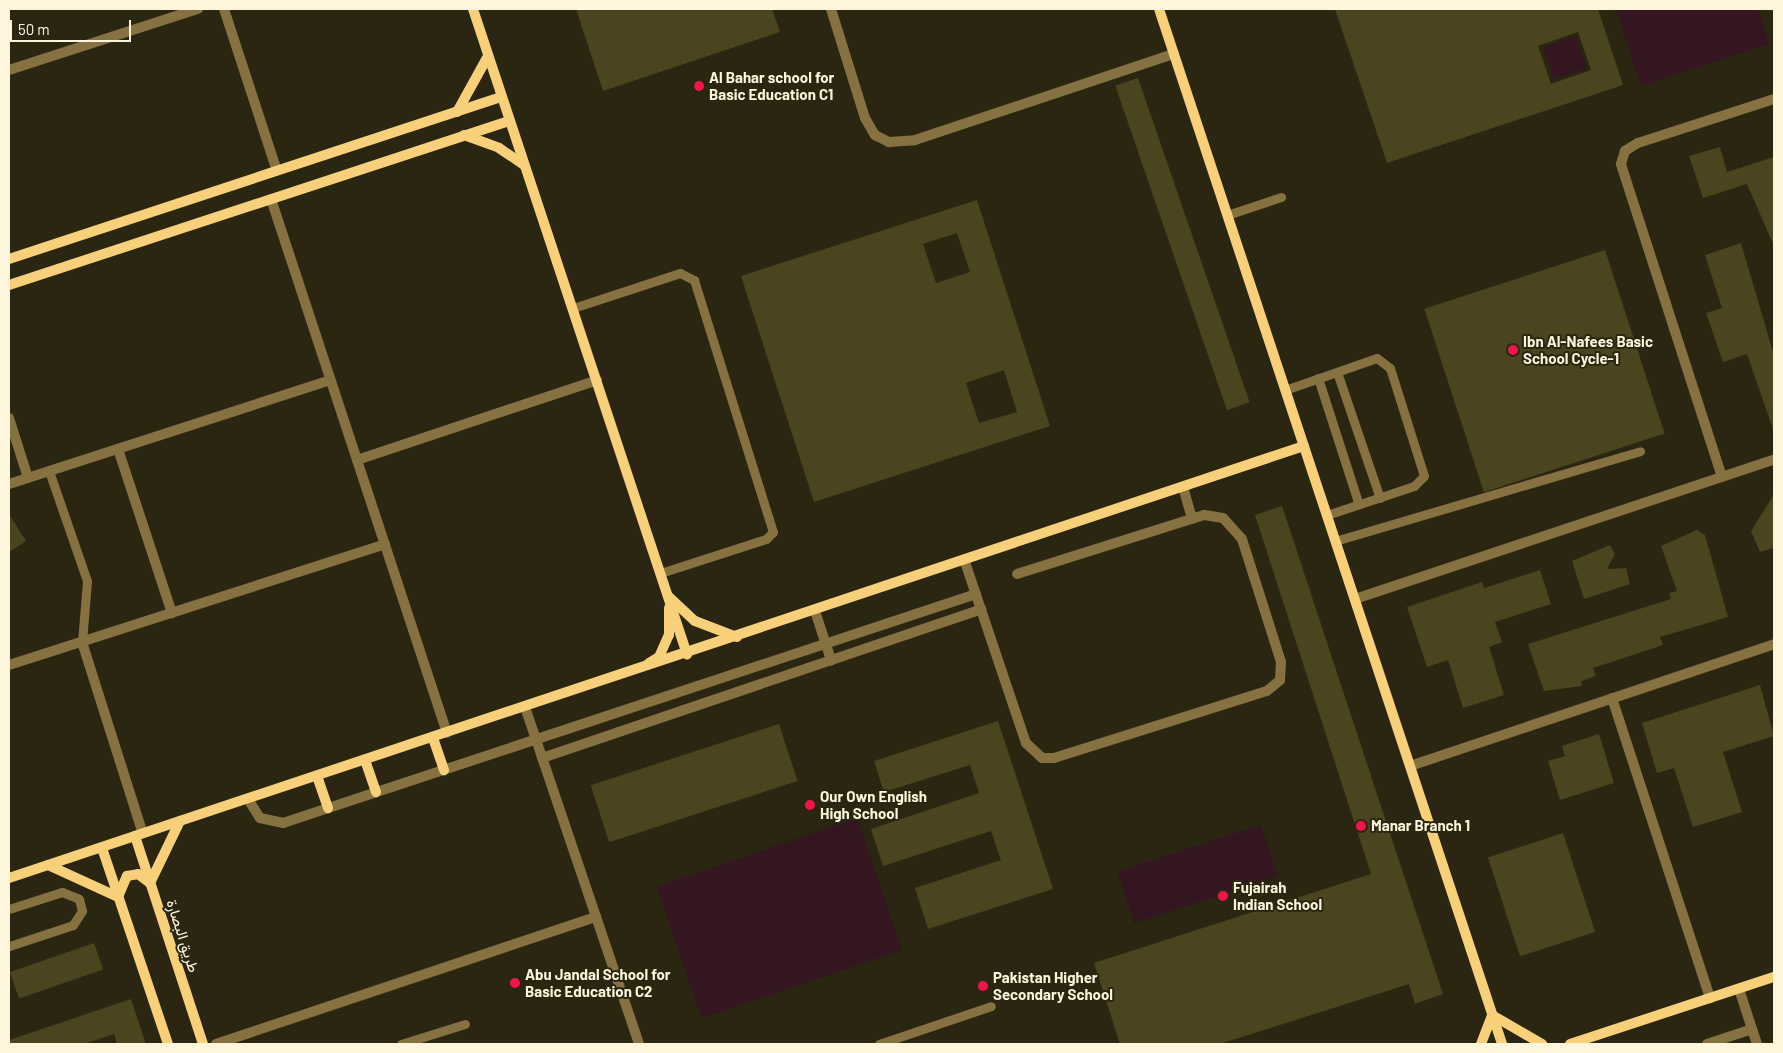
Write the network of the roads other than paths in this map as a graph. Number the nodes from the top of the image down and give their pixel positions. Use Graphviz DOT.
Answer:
graph roads {
  1 [pos="198,9"];
  2 [pos="224,9"];
  3 [pos="473,9"];
  4 [pos="831,9"];
  5 [pos="1159,9"];
  6 [pos="1174,54"];
  7 [pos="488,56"];
  8 [pos="9,69"];
  9 [pos="501,97"];
  10 [pos="1774,99"];
  11 [pos="457,112"];
  12 [pos="509,121"];
  13 [pos="464,135"];
  14 [pos="524,165"];
  15 [pos="277,171"];
  16 [pos="1281,197"];
  17 [pos="271,199"];
  18 [pos="1227,215"];
  19 [pos="9,260"];
  20 [pos="9,285"];
  21 [pos="573,308"];
  22 [pos="1337,372"];
  23 [pos="1318,378"];
  24 [pos="331,380"];
  25 [pos="597,380"];
  26 [pos="1285,390"];
  27 [pos="9,418"];
  28 [pos="1304,446"];
  29 [pos="118,449"];
  30 [pos="1640,451"];
  31 [pos="357,460"];
  32 [pos="1774,460"];
  33 [pos="49,471"];
  34 [pos="1722,477"];
  35 [pos="28,478"];
  36 [pos="9,484"];
  37 [pos="1183,487"];
  38 [pos="1380,498"];
  39 [pos="1359,505"];
  40 [pos="1327,515"];
  41 [pos="1192,519"];
  42 [pos="1335,541"];
  43 [pos="385,544"];
  44 [pos="965,562"];
  45 [pos="660,573"];
  46 [pos="1017,574"];
  47 [pos="976,594"];
  48 [pos="668,597"];
  49 [pos="1354,599"];
  50 [pos="981,610"];
  51 [pos="814,611"];
  52 [pos="172,613"];
  53 [pos="737,637"];
  54 [pos="82,642"];
  55 [pos="825,644"];
  56 [pos="1774,644"];
  57 [pos="687,654"];
  58 [pos="831,660"];
  59 [pos="9,665"];
  60 [pos="638,670"];
  61 [pos="1612,698"];
  62 [pos="525,707"];
  63 [pos="447,733"];
  64 [pos="433,738"];
  65 [pos="536,740"];
  66 [pos="542,758"];
  67 [pos="365,760"];
  68 [pos="1410,766"];
  69 [pos="444,770"];
  70 [pos="317,776"];
  71 [pos="376,792"];
  72 [pos="248,799"];
  73 [pos="328,808"];
  74 [pos="180,821"];
  75 [pos="139,835"];
  76 [pos="102,848"];
  77 [pos="48,865"];
  78 [pos="9,878"];
  79 [pos="150,883"];
  80 [pos="118,897"];
  81 [pos="9,909"];
  82 [pos="596,916"];
  83 [pos="9,946"];
  84 [pos="1774,977"];
  85 [pos="1739,989"];
  86 [pos="1710,998"];
  87 [pos="991,1006"];
  88 [pos="1492,1015"];
  89 [pos="465,1024"];
  90 [pos="1752,1029"];
  91 [pos="168,1044"];
  92 [pos="203,1044"];
  93 [pos="216,1044"];
  94 [pos="401,1044"];
  95 [pos="639,1044"];
  96 [pos="879,1044"];
  97 [pos="1481,1044"];
  98 [pos="1502,1044"];
  99 [pos="1542,1044"];
  100 [pos="1570,1044"];
  101 [pos="1707,1044"];
  102 [pos="1758,1044"];
  1 -- 8 [label="street"];
  2 -- 15 [label="street"];
  3 -- 7 [label="street"];
  4 -- 6 [label="street"];
  5 -- 6 [label="street"];
  6 -- 18 [label="street"];
  7 -- 9 [label="street"];
  7 -- 11 [label="street"];
  9 -- 11 [label="street"];
  9 -- 12 [label="street"];
  10 -- 34 [label="street"];
  11 -- 15 [label="street"];
  12 -- 13 [label="street"];
  12 -- 14 [label="street"];
  13 -- 14 [label="street"];
  13 -- 17 [label="street"];
  14 -- 21 [label="street"];
  15 -- 19 [label="street"];
  16 -- 18 [label="lane"];
  17 -- 20 [label="street"];
  17 -- 24 [label="street"];
  18 -- 26 [label="street"];
  21 -- 25 [label="street"];
  21 -- 45 [label="lane"];
  22 -- 23 [label="lane"];
  22 -- 38 [label="lane"];
  22 -- 38 [label="lane"];
  23 -- 26 [label="lane"];
  23 -- 39 [label="lane"];
  24 -- 29 [label="street"];
  24 -- 31 [label="street"];
  25 -- 31 [label="street"];
  25 -- 45 [label="street"];
  26 -- 28 [label="street"];
  27 -- 35 [label="street"];
  28 -- 37 [label="street"];
  28 -- 40 [label="street"];
  29 -- 33 [label="street"];
  29 -- 52 [label="street"];
  30 -- 42 [label="lane"];
  31 -- 43 [label="street"];
  32 -- 34 [label="street"];
  33 -- 35 [label="street"];
  33 -- 54 [label="lane"];
  34 -- 49 [label="street"];
  35 -- 36 [label="street"];
  37 -- 41 [label="street"];
  37 -- 44 [label="street"];
  38 -- 39 [label="lane"];
  39 -- 40 [label="lane"];
  40 -- 42 [label="street"];
  41 -- 46 [label="street"];
  41 -- 50 [label="street"];
  42 -- 49 [label="street"];
  43 -- 52 [label="street"];
  43 -- 63 [label="street"];
  44 -- 47 [label="street"];
  44 -- 51 [label="street"];
  45 -- 48 [label="street"];
  47 -- 50 [label="street"];
  47 -- 55 [label="street"];
  48 -- 53 [label="street"];
  48 -- 57 [label="street"];
  48 -- 60 [label="street"];
  49 -- 68 [label="street"];
  50 -- 58 [label="street"];
  51 -- 53 [label="street"];
  51 -- 55 [label="street"];
  52 -- 54 [label="street"];
  53 -- 57 [label="street"];
  54 -- 59 [label="street"];
  54 -- 75 [label="street"];
  55 -- 58 [label="street"];
  55 -- 65 [label="street"];
  56 -- 61 [label="street"];
  57 -- 60 [label="street"];
  58 -- 66 [label="street"];
  60 -- 62 [label="street"];
  61 -- 68 [label="street"];
  61 -- 86 [label="street"];
  62 -- 63 [label="street"];
  62 -- 65 [label="street"];
  63 -- 64 [label="street"];
  64 -- 67 [label="street"];
  64 -- 69 [label="street"];
  65 -- 66 [label="street"];
  65 -- 69 [label="street"];
  66 -- 82 [label="street"];
  67 -- 70 [label="street"];
  67 -- 71 [label="street"];
  68 -- 88 [label="street"];
  69 -- 71 [label="street"];
  70 -- 72 [label="street"];
  70 -- 73 [label="street"];
  71 -- 73 [label="street"];
  72 -- 73 [label="street"];
  72 -- 74 [label="street"];
  74 -- 75 [label="street"];
  74 -- 79 [label="street"];
  75 -- 76 [label="street"];
  75 -- 79 [label="street, طريق البصارة"];
  76 -- 77 [label="street"];
  76 -- 80 [label="street"];
  77 -- 78 [label="street"];
  77 -- 80 [label="street"];
  79 -- 80 [label="street"];
  79 -- 92 [label="street, طريق البصارة"];
  80 -- 91 [label="street"];
  81 -- 83 [label="lane"];
  82 -- 93 [label="street"];
  82 -- 95 [label="street"];
  84 -- 85 [label="street"];
  85 -- 86 [label="street"];
  85 -- 90 [label="street"];
  86 -- 100 [label="street"];
  87 -- 96 [label="lane"];
  88 -- 97 [label="street"];
  88 -- 98 [label="street"];
  88 -- 99 [label="street"];
  89 -- 94 [label="lane"];
  90 -- 101 [label="street"];
  90 -- 102 [label="street"];
}
